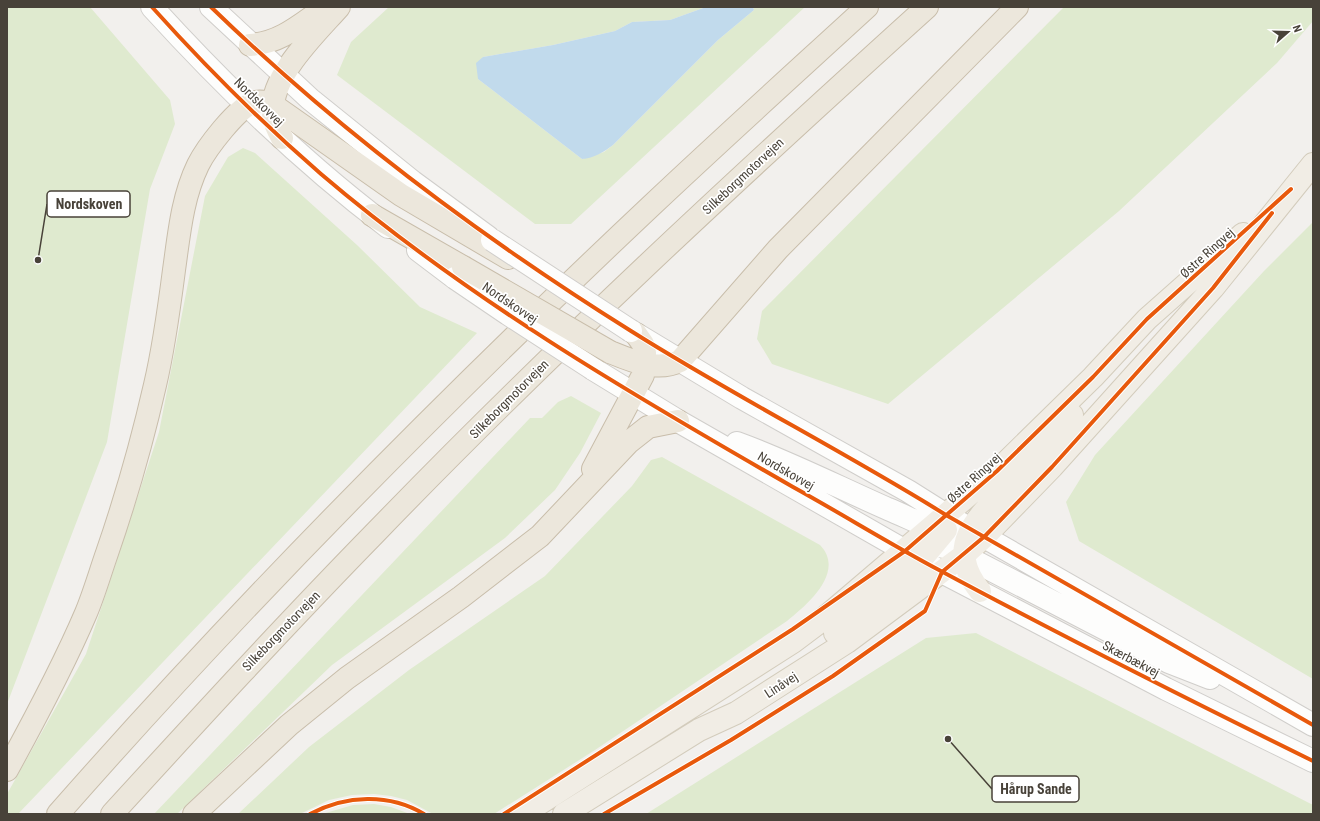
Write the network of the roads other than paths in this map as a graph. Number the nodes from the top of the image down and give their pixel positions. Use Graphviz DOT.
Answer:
graph roads {
  1 [pos="152,7"];
  2 [pos="211,7"];
  3 [pos="326,7"];
  4 [pos="339,7"];
  5 [pos="867,7"];
  6 [pos="927,7"];
  7 [pos="1017,7"];
  8 [pos="250,45"];
  9 [pos="284,75"];
  10 [pos="273,105"];
  11 [pos="248,106"];
  12 [pos="282,138"];
  13 [pos="1313,164"];
  14 [pos="1291,189"];
  15 [pos="372,215"];
  16 [pos="490,244"];
  17 [pos="459,272"];
  18 [pos="1147,320"];
  19 [pos="633,333"];
  20 [pos="680,361"];
  21 [pos="645,364"];
  22 [pos="632,394"];
  23 [pos="678,421"];
  24 [pos="579,494"];
  25 [pos="930,539"];
  26 [pos="972,539"];
  27 [pos="942,572"];
  28 [pos="980,591"];
  29 [pos="1313,726"];
  30 [pos="700,730"];
  31 [pos="1313,761"];
  32 [pos="7,770"];
  33 [pos="58,814"];
  34 [pos="112,814"];
  35 [pos="194,814"];
  36 [pos="523,814"];
  37 [pos="564,814"];
  1 -- 11 [label="street, Nordskovvej"];
  2 -- 8 [label="street"];
  3 -- 8 [label="highway"];
  4 -- 9 [label="highway"];
  5 -- 33 [label="highway"];
  6 -- 34 [label="highway, Silkeborgmotorvejen"];
  7 -- 20 [label="highway"];
  8 -- 9 [label="street"];
  9 -- 10 [label="highway"];
  9 -- 16 [label="street"];
  10 -- 11 [label="highway"];
  10 -- 12 [label="highway"];
  10 -- 16 [label="highway"];
  11 -- 12 [label="street, Nordskovvej"];
  11 -- 32 [label="highway"];
  12 -- 15 [label="street, Nordskovvej"];
  13 -- 14 [label="main road, Østre Ringvej"];
  14 -- 18 [label="main road, Østre Ringvej"];
  14 -- 26 [label="main road, Østre Ringvej"];
  15 -- 17 [label="highway"];
  16 -- 19 [label="street, bridge"];
  17 -- 21 [label="highway, bridge"];
  17 -- 22 [label="street, Nordskovvej, bridge"];
  18 -- 25 [label="main road, Østre Ringvej"];
  18 -- 26 [label="main road"];
  19 -- 20 [label="street"];
  19 -- 21 [label="highway"];
  20 -- 21 [label="highway"];
  20 -- 25 [label="street"];
  21 -- 22 [label="highway"];
  22 -- 23 [label="street, Nordskovvej"];
  22 -- 24 [label="highway"];
  23 -- 24 [label="highway"];
  23 -- 25 [label="street, Nordskovvej"];
  23 -- 25 [label="street"];
  24 -- 35 [label="highway"];
  25 -- 26 [label="street"];
  25 -- 26 [label="street"];
  25 -- 27 [label="street, Skærbækvej"];
  25 -- 30 [label="main road"];
  25 -- 36 [label="main road"];
  26 -- 27 [label="main road, Linåvej"];
  26 -- 28 [label="main road"];
  26 -- 29 [label="street"];
  27 -- 28 [label="street, Skærbækvej"];
  27 -- 30 [label="main road, Linåvej"];
  28 -- 31 [label="street, Skærbækvej"];
  30 -- 37 [label="main road, Linåvej"];
}
